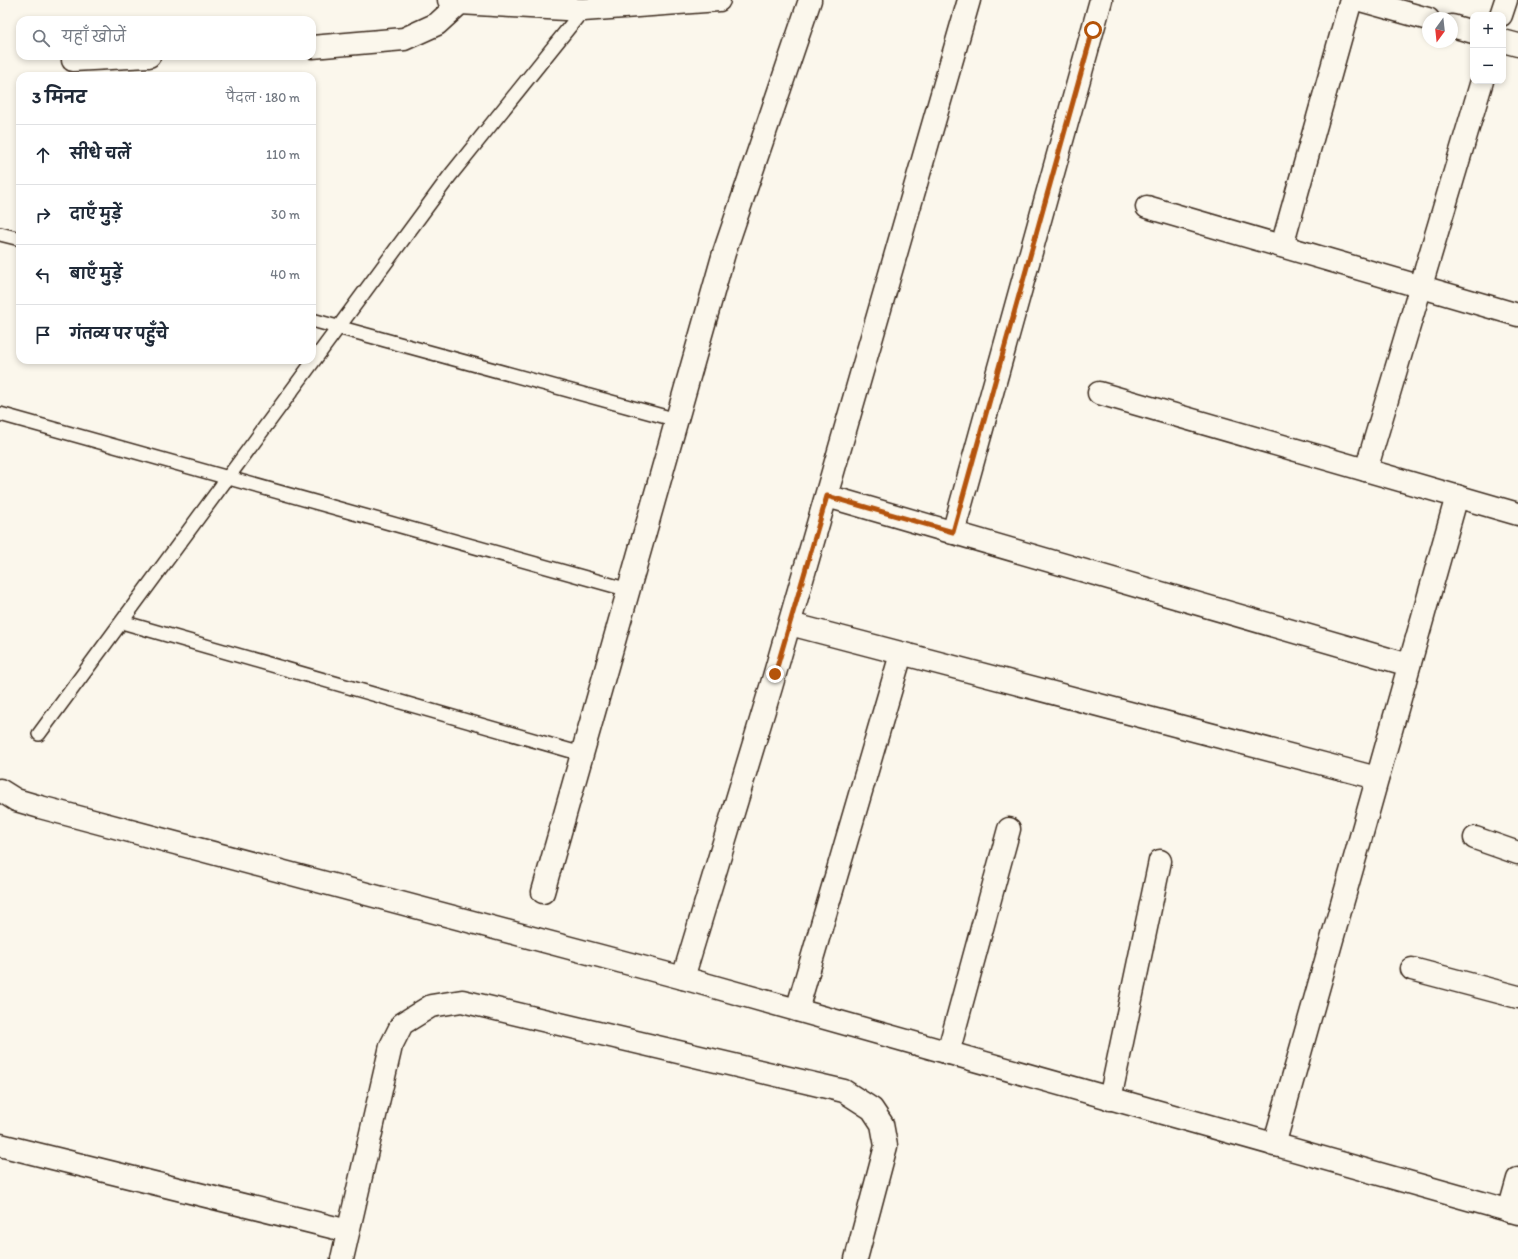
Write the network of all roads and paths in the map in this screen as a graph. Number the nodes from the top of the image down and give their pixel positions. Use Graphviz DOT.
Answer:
graph roads {
  1 [pos="720,0"];
  2 [pos="810,0"];
  3 [pos="969,0"];
  4 [pos="1101,0"];
  5 [pos="1351,0"];
  6 [pos="1360,0"];
  7 [pos="1506,0"];
  8 [pos="455,1"];
  9 [pos="587,5"];
  10 [pos="1502,12"];
  11 [pos="1422,17"];
  12 [pos="1458,28"];
  13 [pos="1470,31"];
  14 [pos="1506,42"];
  15 [pos="1518,45"];
  16 [pos="316,47"];
  17 [pos="1481,84"];
  18 [pos="1147,207"];
  19 [pos="0,234"];
  20 [pos="16,238"];
  21 [pos="1282,246"];
  22 [pos="1421,286"];
  23 [pos="1518,315"];
  24 [pos="316,321"];
  25 [pos="339,327"];
  26 [pos="316,358"];
  27 [pos="312,364"];
  28 [pos="1099,393"];
  29 [pos="0,414"];
  30 [pos="677,420"];
  31 [pos="1366,470"];
  32 [pos="228,478"];
  33 [pos="827,496"];
  34 [pos="1457,496"];
  35 [pos="1518,514"];
  36 [pos="953,532"];
  37 [pos="629,590"];
  38 [pos="122,622"];
  39 [pos="790,624"];
  40 [pos="901,654"];
  41 [pos="1408,665"];
  42 [pos="40,734"];
  43 [pos="582,754"];
  44 [pos="1377,778"];
  45 [pos="0,790"];
  46 [pos="1009,830"];
  47 [pos="1475,838"];
  48 [pos="1518,853"];
  49 [pos="1160,861"];
  50 [pos="543,892"];
  51 [pos="1412,969"];
  52 [pos="684,978"];
  53 [pos="1518,997"];
  54 [pos="797,1010"];
  55 [pos="948,1053"];
  56 [pos="1110,1099"];
  57 [pos="0,1145"];
  58 [pos="1274,1145"];
  59 [pos="1518,1179"];
  60 [pos="1514,1212"];
  61 [pos="348,1231"];
  62 [pos="342,1259"];
  63 [pos="856,1259"];
  1 -- 9 [label="street"];
  2 -- 30 [label="street"];
  3 -- 33 [label="street"];
  4 -- 36 [label="street"];
  5 -- 21 [label="street"];
  6 -- 11 [label="street"];
  7 -- 10 [label="street"];
  8 -- 9 [label="street"];
  8 -- 16 [label="street"];
  9 -- 25 [label="lane"];
  12 -- 13 [label="street"];
  14 -- 15 [label="street"];
  17 -- 22 [label="street"];
  18 -- 21 [label="street"];
  19 -- 20 [label="lane"];
  21 -- 22 [label="street"];
  22 -- 23 [label="street"];
  22 -- 31 [label="street"];
  24 -- 25 [label="lane"];
  25 -- 26 [label="lane"];
  25 -- 30 [label="lane"];
  27 -- 32 [label="lane"];
  28 -- 31 [label="street"];
  29 -- 32 [label="lane"];
  30 -- 37 [label="street"];
  31 -- 34 [label="street"];
  32 -- 37 [label="lane"];
  32 -- 38 [label="lane"];
  33 -- 36 [label="street"];
  33 -- 39 [label="street"];
  34 -- 35 [label="street"];
  34 -- 41 [label="street"];
  36 -- 41 [label="street"];
  37 -- 43 [label="street"];
  38 -- 42 [label="lane"];
  38 -- 43 [label="lane"];
  39 -- 40 [label="street"];
  39 -- 52 [label="street"];
  40 -- 44 [label="street"];
  40 -- 54 [label="street"];
  41 -- 44 [label="street"];
  43 -- 50 [label="street"];
  44 -- 58 [label="street"];
  45 -- 52 [label="street"];
  46 -- 55 [label="street"];
  47 -- 48 [label="street"];
  49 -- 56 [label="street"];
  51 -- 53 [label="street"];
  52 -- 54 [label="street"];
  54 -- 55 [label="street"];
  55 -- 56 [label="street"];
  56 -- 58 [label="street"];
  57 -- 61 [label="street"];
  58 -- 60 [label="street"];
  59 -- 60 [label="street"];
  61 -- 62 [label="street"];
  61 -- 63 [label="street"];
}
